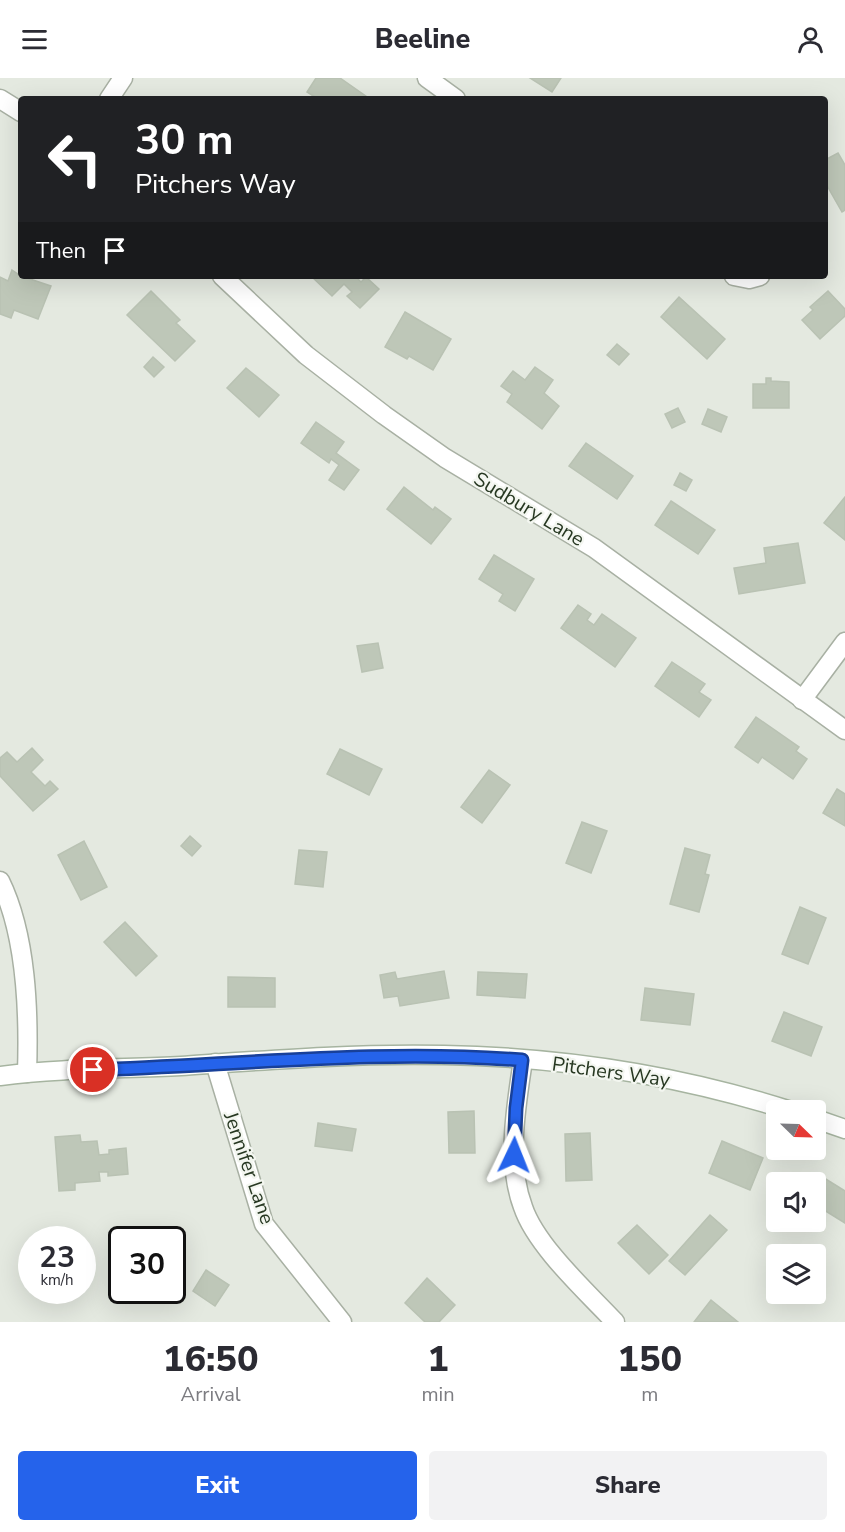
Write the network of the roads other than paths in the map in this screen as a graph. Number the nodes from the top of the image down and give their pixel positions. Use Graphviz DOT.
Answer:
graph roads {
  1 [pos="123,78"];
  2 [pos="427,78"];
  3 [pos="111,96"];
  4 [pos="452,96"];
  5 [pos="0,99"];
  6 [pos="18,109"];
  7 [pos="225,279"];
  8 [pos="845,642"];
  9 [pos="802,700"];
  10 [pos="845,730"];
  11 [pos="0,881"];
  12 [pos="522,1060"];
  13 [pos="215,1064"];
  14 [pos="27,1073"];
  15 [pos="0,1076"];
  16 [pos="766,1104"];
  17 [pos="826,1122"];
  18 [pos="845,1129"];
  19 [pos="342,1322"];
  20 [pos="615,1322"];
  1 -- 3 [label="street"];
  2 -- 4 [label="street"];
  5 -- 6 [label="street"];
  7 -- 9 [label="street, Sudbury Lane"];
  8 -- 9 [label="street"];
  9 -- 10 [label="street, Sudbury Lane"];
  11 -- 14 [label="street"];
  12 -- 13 [label="street, Pitchers Way"];
  12 -- 16 [label="street, Pitchers Way"];
  12 -- 20 [label="street"];
  13 -- 14 [label="street, Pitchers Way"];
  13 -- 19 [label="street, Jennifer Lane"];
  14 -- 15 [label="street, Pitchers Way"];
  17 -- 18 [label="street"];
}
